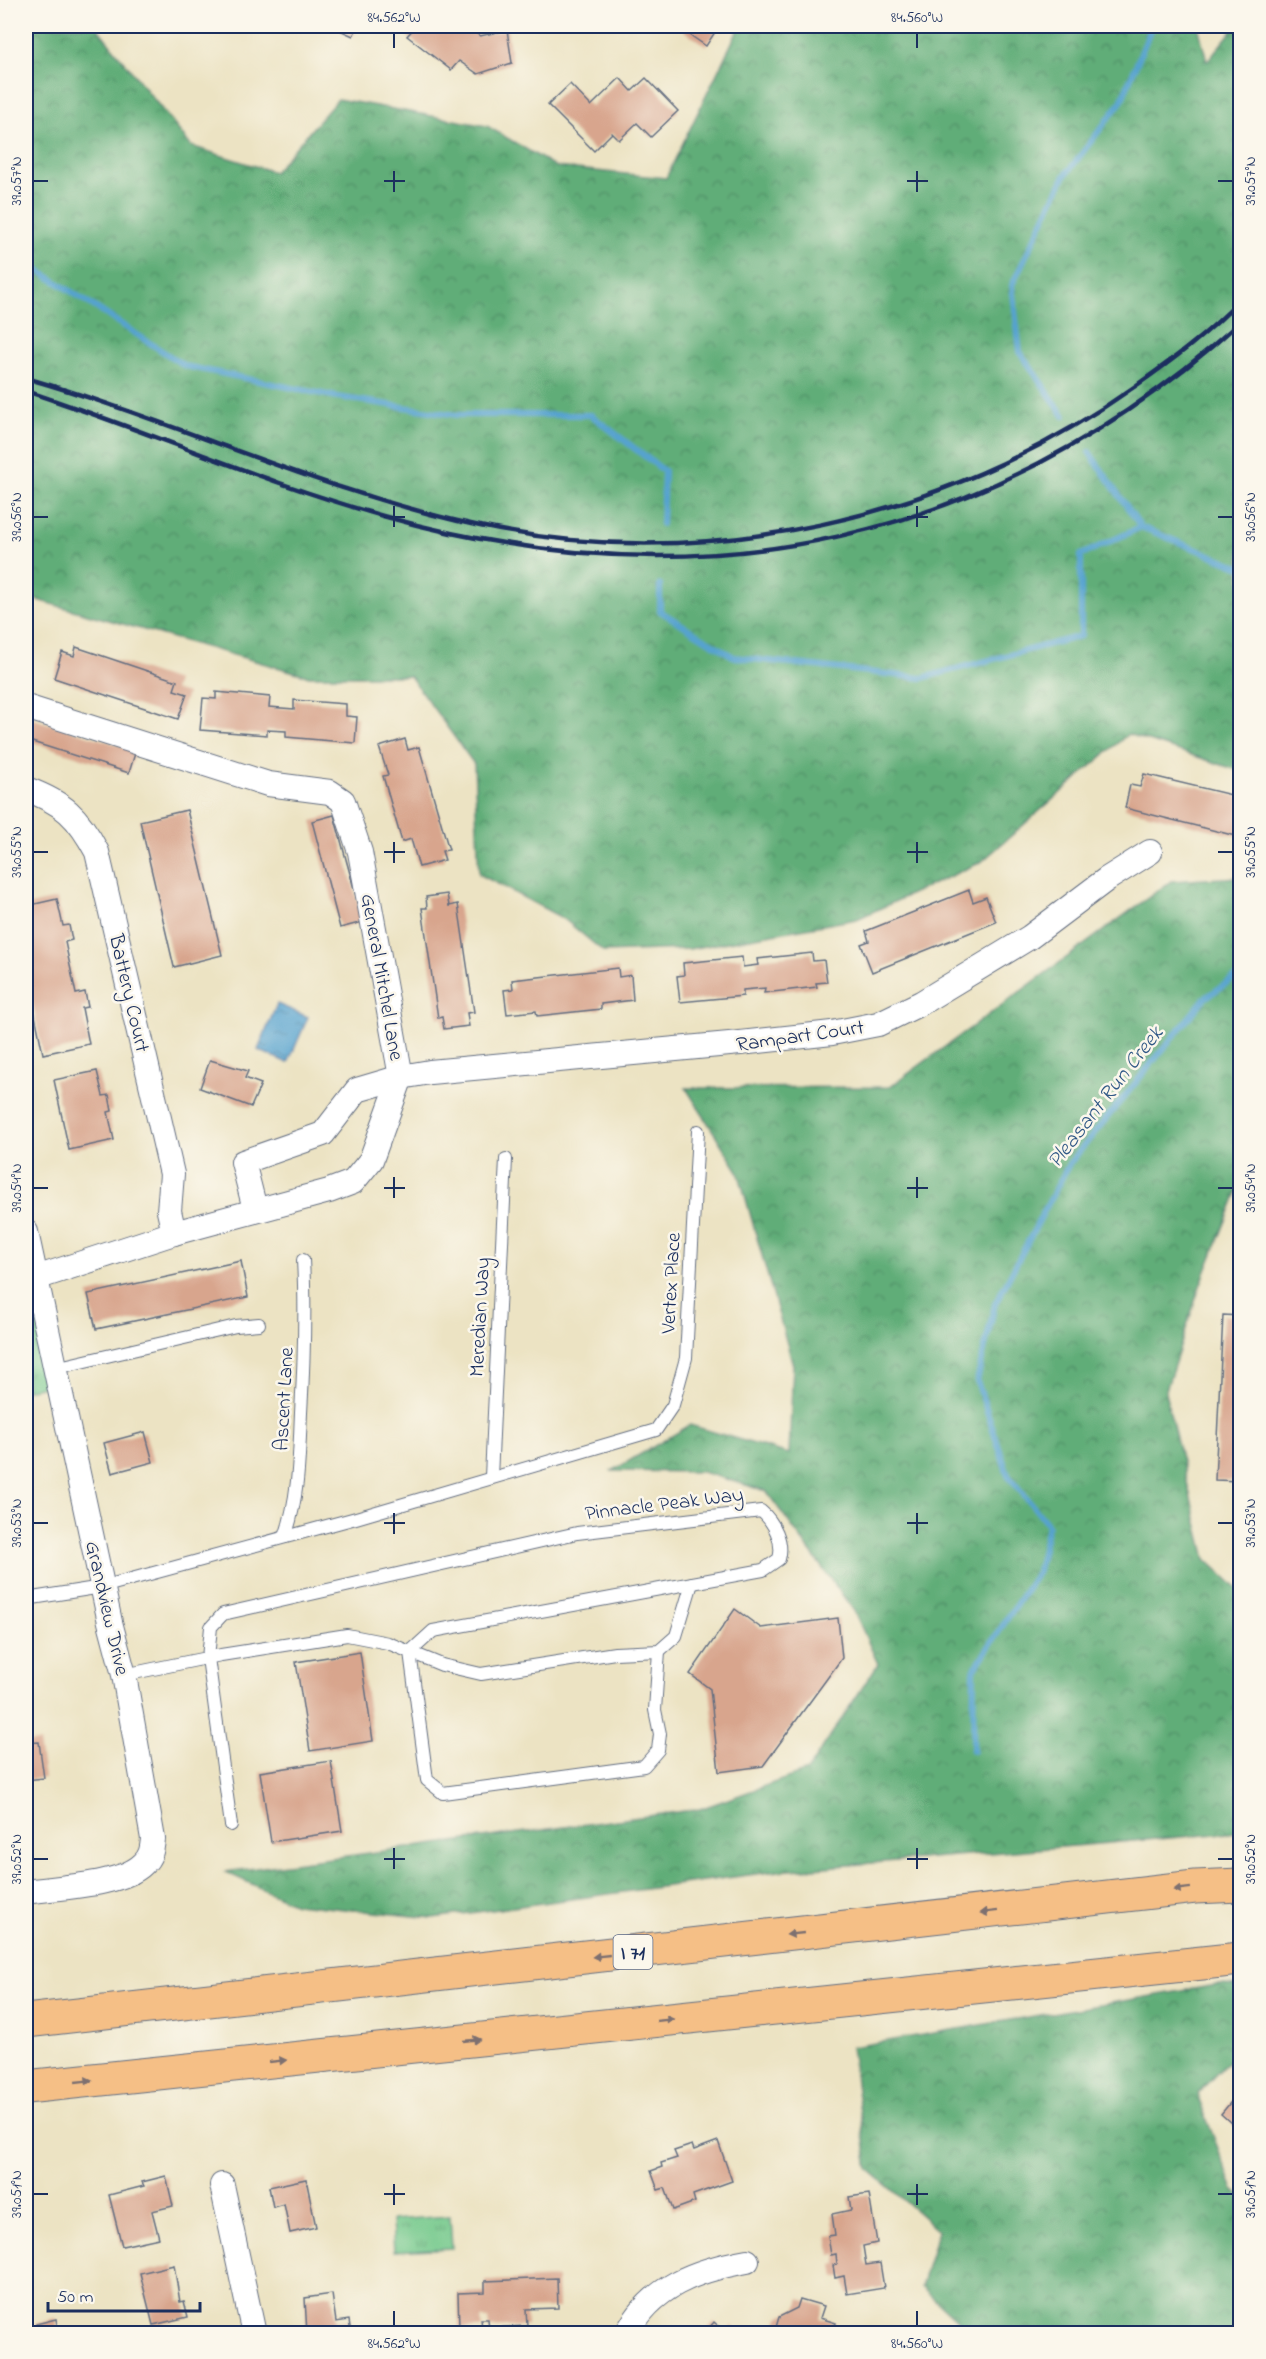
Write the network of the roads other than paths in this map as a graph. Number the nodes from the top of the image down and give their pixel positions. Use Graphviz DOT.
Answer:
graph roads {
  1 [pos="26,707"];
  2 [pos="26,789"];
  3 [pos="1150,852"];
  4 [pos="401,1077"];
  5 [pos="698,1131"];
  6 [pos="506,1159"];
  7 [pos="255,1209"];
  8 [pos="26,1232"];
  9 [pos="174,1233"];
  10 [pos="303,1260"];
  11 [pos="32,1272"];
  12 [pos="259,1324"];
  13 [pos="55,1368"];
  14 [pos="491,1477"];
  15 [pos="285,1537"];
  16 [pos="692,1583"];
  17 [pos="102,1587"];
  18 [pos="26,1599"];
  19 [pos="659,1651"];
  20 [pos="410,1652"];
  21 [pos="208,1658"];
  22 [pos="124,1675"];
  23 [pos="231,1825"];
  24 [pos="1240,1885"];
  25 [pos="26,1892"];
  26 [pos="1240,1959"];
  27 [pos="26,2020"];
  28 [pos="26,2087"];
  29 [pos="222,2185"];
  30 [pos="747,2261"];
  31 [pos="254,2334"];
  32 [pos="627,2334"];
  1 -- 4 [label="street, General Mitchel Lane"];
  2 -- 9 [label="street, Battery Court"];
  3 -- 4 [label="street, Rampart Court"];
  4 -- 7 [label="street, General Mitchel Lane"];
  4 -- 7 [label="street, Rampart Court"];
  5 -- 14 [label="lane, Vertex Place"];
  6 -- 14 [label="lane, Meredian Way"];
  7 -- 9 [label="street, General Mitchel Lane"];
  8 -- 11 [label="street, Grandview Drive"];
  9 -- 11 [label="street, General Mitchel Lane"];
  10 -- 15 [label="lane, Ascent Lane"];
  11 -- 13 [label="street, Grandview Drive"];
  12 -- 13 [label="lane"];
  13 -- 17 [label="street, Grandview Drive"];
  14 -- 15 [label="lane"];
  15 -- 17 [label="lane"];
  16 -- 19 [label="lane"];
  16 -- 20 [label="lane, Pinnacle Peak Way"];
  16 -- 21 [label="lane, Pinnacle Peak Way"];
  17 -- 18 [label="lane"];
  17 -- 22 [label="street, Grandview Drive"];
  19 -- 20 [label="lane"];
  19 -- 20 [label="lane"];
  20 -- 21 [label="lane"];
  21 -- 22 [label="lane"];
  21 -- 23 [label="lane, Pinnacle Peak Way"];
  22 -- 25 [label="street, Grandview Drive"];
  24 -- 27 [label="highway, I 71, one-way"];
  28 -- 26 [label="highway, one-way"];
  29 -- 31 [label="street"];
  30 -- 32 [label="street"];
}
